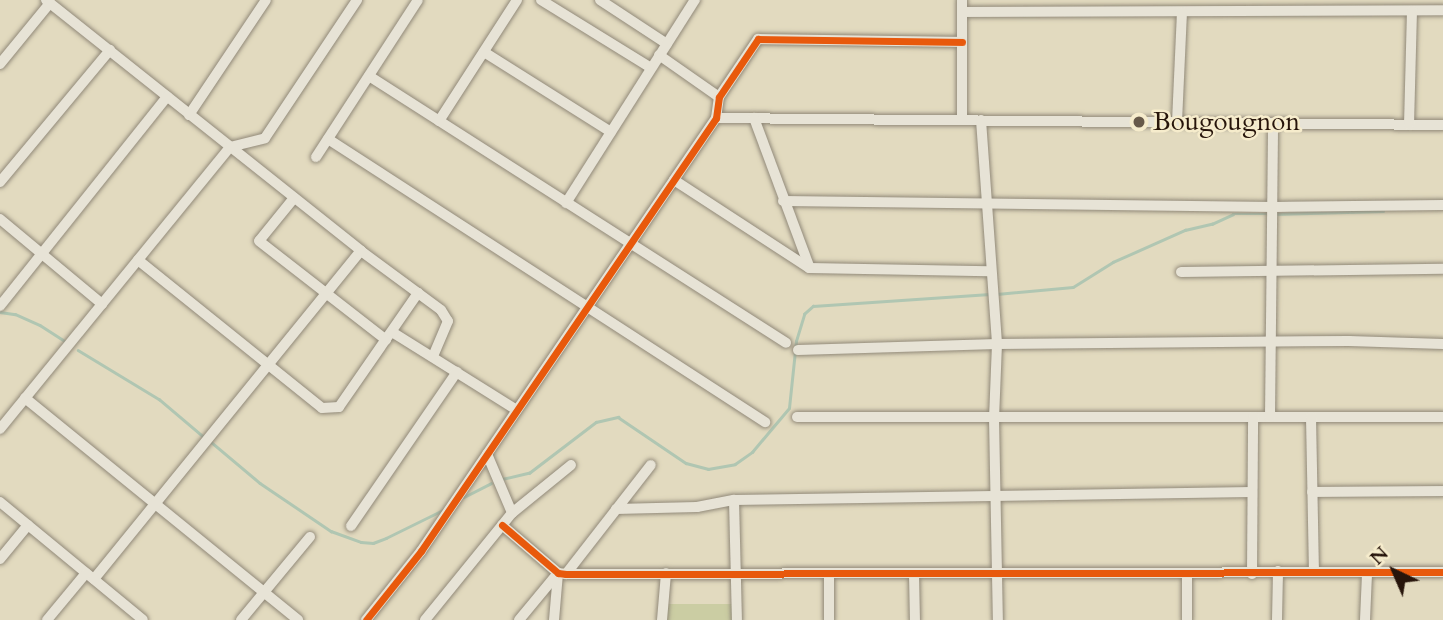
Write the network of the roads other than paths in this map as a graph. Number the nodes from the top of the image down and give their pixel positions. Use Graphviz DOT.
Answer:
graph roads {
  1 [pos="266,0"];
  2 [pos="356,0"];
  3 [pos="418,0"];
  4 [pos="517,0"];
  5 [pos="541,0"];
  6 [pos="600,0"];
  7 [pos="695,0"];
  8 [pos="962,0"];
  9 [pos="48,1"];
  10 [pos="1331,5"];
  11 [pos="1443,10"];
  12 [pos="1412,11"];
  13 [pos="962,12"];
  14 [pos="1182,12"];
  15 [pos="962,42"];
  16 [pos="667,44"];
  17 [pos="110,50"];
  18 [pos="484,52"];
  19 [pos="659,55"];
  20 [pos="0,64"];
  21 [pos="651,68"];
  22 [pos="369,76"];
  23 [pos="167,97"];
  24 [pos="719,97"];
  25 [pos="190,115"];
  26 [pos="716,118"];
  27 [pos="754,118"];
  28 [pos="962,120"];
  29 [pos="981,120"];
  30 [pos="439,121"];
  31 [pos="1177,122"];
  32 [pos="1273,123"];
  33 [pos="1409,125"];
  34 [pos="1443,125"];
  35 [pos="611,132"];
  36 [pos="328,139"];
  37 [pos="230,147"];
  38 [pos="316,157"];
  39 [pos="674,180"];
  40 [pos="0,182"];
  41 [pos="294,198"];
  42 [pos="783,201"];
  43 [pos="566,202"];
  44 [pos="988,204"];
  45 [pos="1443,205"];
  46 [pos="1274,207"];
  47 [pos="0,219"];
  48 [pos="631,244"];
  49 [pos="361,251"];
  50 [pos="43,255"];
  51 [pos="138,260"];
  52 [pos="809,268"];
  53 [pos="1443,270"];
  54 [pos="989,271"];
  55 [pos="1181,272"];
  56 [pos="1273,273"];
  57 [pos="418,293"];
  58 [pos="326,295"];
  59 [pos="102,303"];
  60 [pos="0,306"];
  61 [pos="587,307"];
  62 [pos="389,336"];
  63 [pos="1272,342"];
  64 [pos="786,343"];
  65 [pos="996,344"];
  66 [pos="1443,344"];
  67 [pos="798,350"];
  68 [pos="433,357"];
  69 [pos="268,366"];
  70 [pos="457,372"];
  71 [pos="25,398"];
  72 [pos="517,410"];
  73 [pos="797,417"];
  74 [pos="1253,417"];
  75 [pos="1270,417"];
  76 [pos="1311,417"];
  77 [pos="1443,417"];
  78 [pos="993,418"];
  79 [pos="765,422"];
  80 [pos="0,429"];
  81 [pos="487,454"];
  82 [pos="571,465"];
  83 [pos="651,465"];
  84 [pos="1443,491"];
  85 [pos="1252,492"];
  86 [pos="1312,492"];
  87 [pos="995,495"];
  88 [pos="734,500"];
  89 [pos="0,502"];
  90 [pos="155,504"];
  91 [pos="616,509"];
  92 [pos="512,513"];
  93 [pos="27,525"];
  94 [pos="502,525"];
  95 [pos="351,527"];
  96 [pos="310,537"];
  97 [pos="0,559"];
  98 [pos="1278,571"];
  99 [pos="1314,572"];
  100 [pos="1443,572"];
  101 [pos="562,573"];
  102 [pos="666,573"];
  103 [pos="737,573"];
  104 [pos="829,574"];
  105 [pos="914,574"];
  106 [pos="997,574"];
  107 [pos="1187,574"];
  108 [pos="1252,574"];
  109 [pos="1367,574"];
  110 [pos="90,576"];
  111 [pos="264,593"];
  112 [pos="47,620"];
  113 [pos="143,620"];
  114 [pos="241,620"];
  115 [pos="298,620"];
  116 [pos="366,620"];
  117 [pos="425,620"];
  118 [pos="519,620"];
  119 [pos="554,620"];
  120 [pos="662,620"];
  121 [pos="737,620"];
  122 [pos="829,620"];
  123 [pos="915,620"];
  124 [pos="998,620"];
  125 [pos="1187,620"];
  126 [pos="1277,620"];
  127 [pos="1365,620"];
  1 -- 25 [label="street"];
  2 -- 37 [label="street"];
  3 -- 22 [label="street"];
  4 -- 18 [label="street"];
  5 -- 21 [label="street"];
  6 -- 16 [label="street"];
  7 -- 16 [label="street"];
  8 -- 13 [label="street"];
  9 -- 17 [label="street"];
  9 -- 20 [label="street"];
  10 -- 12 [label="street"];
  10 -- 14 [label="street"];
  11 -- 12 [label="street"];
  12 -- 33 [label="street"];
  13 -- 14 [label="street"];
  13 -- 15 [label="street"];
  14 -- 31 [label="street"];
  15 -- 24 [label="street"];
  15 -- 28 [label="street"];
  16 -- 19 [label="street"];
  17 -- 23 [label="street"];
  17 -- 40 [label="street"];
  18 -- 30 [label="street"];
  18 -- 35 [label="street"];
  19 -- 21 [label="street"];
  19 -- 24 [label="street"];
  21 -- 35 [label="street"];
  22 -- 30 [label="street"];
  22 -- 36 [label="street"];
  23 -- 25 [label="street"];
  23 -- 50 [label="street"];
  24 -- 26 [label="street"];
  25 -- 37 [label="street"];
  26 -- 27 [label="street"];
  26 -- 39 [label="street"];
  27 -- 28 [label="street"];
  27 -- 42 [label="street"];
  28 -- 29 [label="street"];
  29 -- 31 [label="street"];
  29 -- 44 [label="street"];
  30 -- 43 [label="street"];
  31 -- 32 [label="street"];
  32 -- 33 [label="street"];
  32 -- 46 [label="street"];
  33 -- 34 [label="street"];
  35 -- 43 [label="street"];
  36 -- 38 [label="street"];
  36 -- 61 [label="street"];
  37 -- 41 [label="street"];
  37 -- 51 [label="street"];
  39 -- 48 [label="street"];
  39 -- 52 [label="street"];
  41 -- 49 [label="street"];
  41 -- 58 [label="street"];
  42 -- 44 [label="street"];
  42 -- 52 [label="street"];
  43 -- 48 [label="street"];
  44 -- 46 [label="street"];
  44 -- 54 [label="street"];
  45 -- 46 [label="street"];
  46 -- 56 [label="street"];
  47 -- 50 [label="street"];
  48 -- 61 [label="street"];
  48 -- 64 [label="street"];
  49 -- 57 [label="street"];
  49 -- 58 [label="street"];
  50 -- 59 [label="street"];
  50 -- 60 [label="street"];
  51 -- 59 [label="street"];
  51 -- 69 [label="street"];
  52 -- 54 [label="street"];
  53 -- 56 [label="street"];
  54 -- 65 [label="street"];
  55 -- 56 [label="street"];
  56 -- 63 [label="street"];
  57 -- 62 [label="street"];
  57 -- 68 [label="street"];
  58 -- 62 [label="street"];
  58 -- 69 [label="street"];
  59 -- 71 [label="street"];
  61 -- 72 [label="street"];
  61 -- 79 [label="street"];
  62 -- 68 [label="street"];
  62 -- 69 [label="street"];
  63 -- 65 [label="street"];
  63 -- 66 [label="street"];
  63 -- 75 [label="street"];
  65 -- 67 [label="street"];
  65 -- 78 [label="street"];
  68 -- 70 [label="street"];
  69 -- 90 [label="street"];
  70 -- 72 [label="street"];
  70 -- 95 [label="street"];
  71 -- 80 [label="street"];
  71 -- 90 [label="street"];
  72 -- 81 [label="street"];
  73 -- 78 [label="street"];
  74 -- 75 [label="street"];
  74 -- 78 [label="street"];
  74 -- 85 [label="street"];
  75 -- 76 [label="street"];
  76 -- 77 [label="street"];
  76 -- 86 [label="street"];
  78 -- 87 [label="street"];
  81 -- 92 [label="street"];
  81 -- 116 [label="street"];
  82 -- 92 [label="street"];
  83 -- 91 [label="street"];
  84 -- 86 [label="street"];
  85 -- 87 [label="street"];
  85 -- 108 [label="street"];
  86 -- 99 [label="street"];
  87 -- 88 [label="street"];
  87 -- 106 [label="street"];
  88 -- 91 [label="street"];
  88 -- 103 [label="street"];
  89 -- 93 [label="street"];
  90 -- 110 [label="street"];
  90 -- 111 [label="street"];
  91 -- 101 [label="street"];
  92 -- 94 [label="street"];
  93 -- 97 [label="street"];
  93 -- 110 [label="street"];
  94 -- 101 [label="street"];
  94 -- 117 [label="street"];
  96 -- 111 [label="street"];
  98 -- 99 [label="street"];
  98 -- 108 [label="street"];
  98 -- 126 [label="street"];
  99 -- 109 [label="street"];
  100 -- 109 [label="street"];
  101 -- 102 [label="street"];
  101 -- 118 [label="street"];
  101 -- 119 [label="street"];
  102 -- 103 [label="street"];
  102 -- 120 [label="street"];
  103 -- 104 [label="street"];
  103 -- 121 [label="street"];
  104 -- 105 [label="street"];
  104 -- 122 [label="street"];
  105 -- 106 [label="street"];
  105 -- 123 [label="street"];
  106 -- 107 [label="street"];
  106 -- 124 [label="street"];
  107 -- 108 [label="street"];
  107 -- 125 [label="street"];
  109 -- 127 [label="street"];
  110 -- 112 [label="street"];
  110 -- 113 [label="street"];
  111 -- 114 [label="street"];
  111 -- 115 [label="street"];
}
